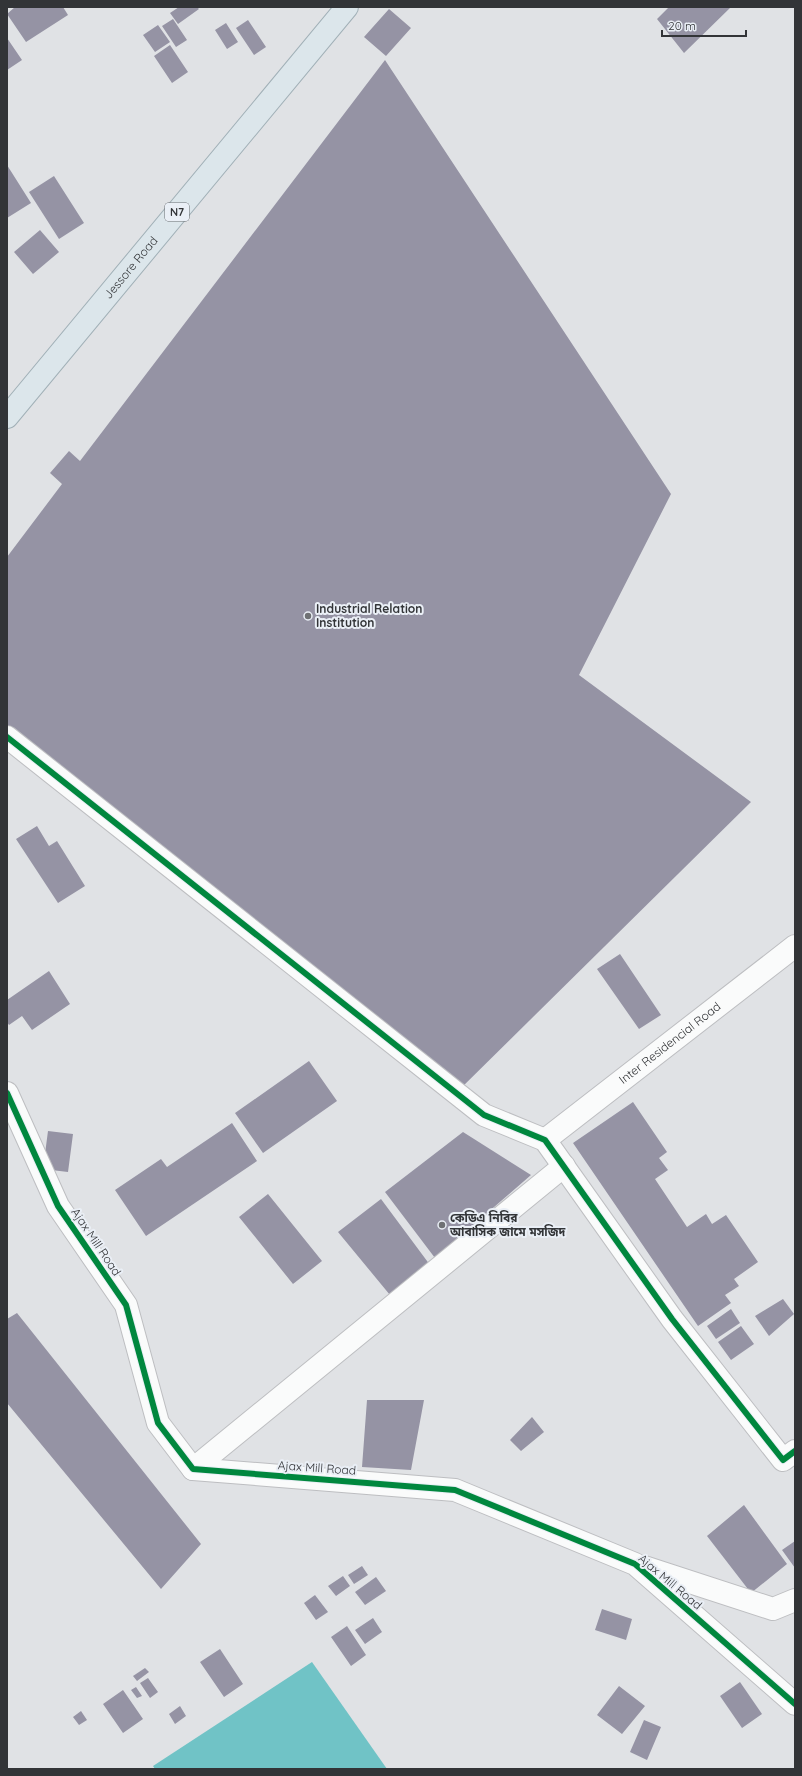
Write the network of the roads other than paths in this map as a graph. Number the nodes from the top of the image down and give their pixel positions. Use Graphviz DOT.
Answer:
graph roads {
  1 [pos="347,7"];
  2 [pos="7,417"];
  3 [pos="7,737"];
  4 [pos="795,946"];
  5 [pos="7,1093"];
  6 [pos="545,1140"];
  7 [pos="564,1166"];
  8 [pos="795,1451"];
  9 [pos="193,1469"];
  10 [pos="635,1564"];
  11 [pos="795,1600"];
  12 [pos="795,1704"];
  1 -- 2 [label="highway, Jessore Road / N7"];
  3 -- 6 [label="street"];
  4 -- 6 [label="street, Inter Residencial Road"];
  5 -- 9 [label="street, Ajax Mill Road"];
  6 -- 7 [label="street"];
  7 -- 8 [label="street"];
  7 -- 9 [label="street"];
  9 -- 10 [label="street, Ajax Mill Road"];
  10 -- 11 [label="street"];
  10 -- 12 [label="street, Ajax Mill Road"];
}
